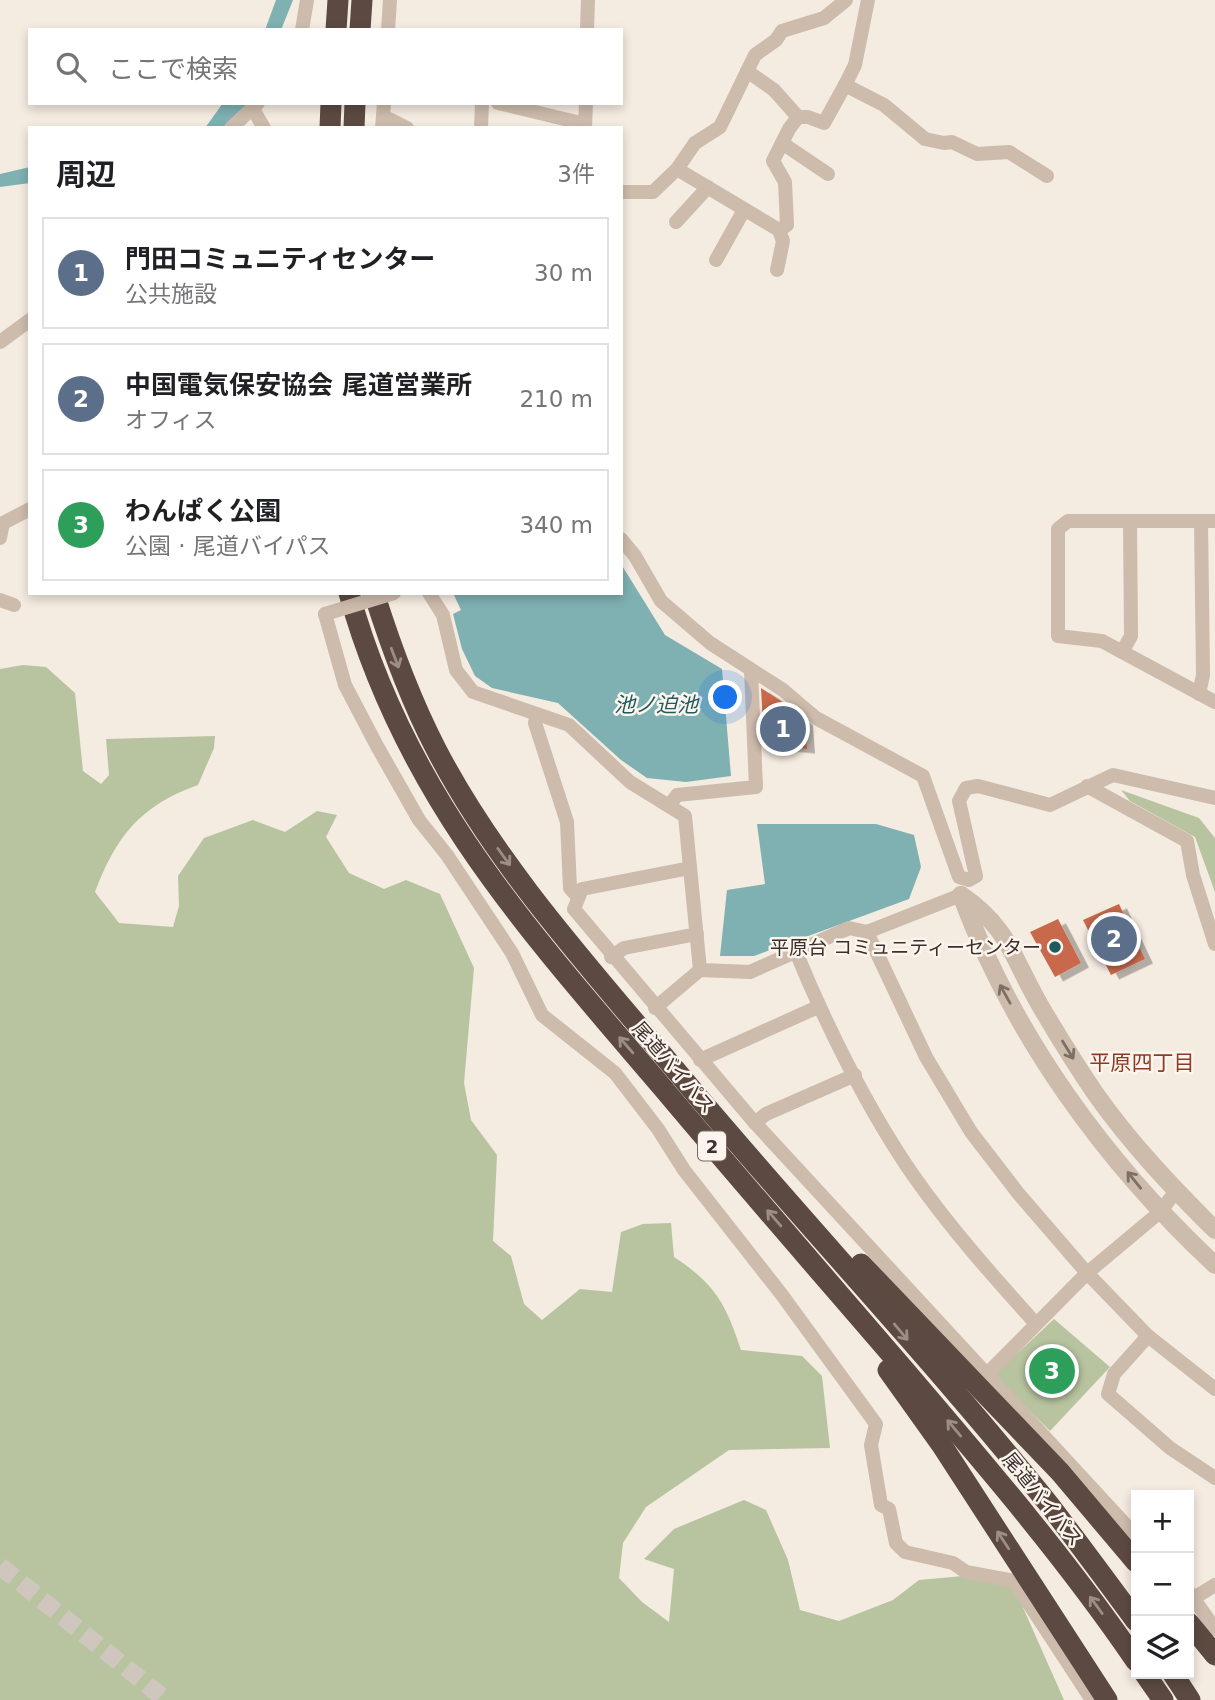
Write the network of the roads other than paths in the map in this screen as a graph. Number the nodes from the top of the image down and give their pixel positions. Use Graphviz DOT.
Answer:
graph roads {
  1 [pos="307,0"];
  2 [pos="338,0"];
  3 [pos="362,0"];
  4 [pos="390,0"];
  5 [pos="588,0"];
  6 [pos="846,0"];
  7 [pos="867,0"];
  8 [pos="302,28"];
  9 [pos="336,28"];
  10 [pos="360,28"];
  11 [pos="388,28"];
  12 [pos="587,28"];
  13 [pos="747,71"];
  14 [pos="845,85"];
  15 [pos="331,105"];
  16 [pos="355,105"];
  17 [pos="482,105"];
  18 [pos="506,105"];
  19 [pos="586,105"];
  20 [pos="255,106"];
  21 [pos="383,116"];
  22 [pos="798,117"];
  23 [pos="233,126"];
  24 [pos="263,126"];
  25 [pos="330,126"];
  26 [pos="354,126"];
  27 [pos="403,126"];
  28 [pos="481,126"];
  29 [pos="585,126"];
  30 [pos="782,143"];
  31 [pos="677,169"];
  32 [pos="828,174"];
  33 [pos="1047,176"];
  34 [pos="708,187"];
  35 [pos="623,192"];
  36 [pos="744,210"];
  37 [pos="676,222"];
  38 [pos="779,230"];
  39 [pos="716,260"];
  40 [pos="777,270"];
  41 [pos="28,321"];
  42 [pos="0,342"];
  43 [pos="28,510"];
  44 [pos="1130,521"];
  45 [pos="1208,521"];
  46 [pos="0,538"];
  47 [pos="623,541"];
  48 [pos="350,595"];
  49 [pos="375,595"];
  50 [pos="387,595"];
  51 [pos="430,595"];
  52 [pos="1122,652"];
  53 [pos="751,670"];
  54 [pos="1199,694"];
  55 [pos="1215,702"];
  56 [pos="537,715"];
  57 [pos="1087,786"];
  58 [pos="1215,798"];
  59 [pos="669,806"];
  60 [pos="690,868"];
  61 [pos="961,895"];
  62 [pos="578,897"];
  63 [pos="867,932"];
  64 [pos="697,934"];
  65 [pos="1007,938"];
  66 [pos="1215,944"];
  67 [pos="796,952"];
  68 [pos="983,954"];
  69 [pos="611,957"];
  70 [pos="700,970"];
  71 [pos="818,1007"];
  72 [pos="655,1008"];
  73 [pos="700,1060"];
  74 [pos="855,1075"];
  75 [pos="705,1105"];
  76 [pos="755,1123"];
  77 [pos="1176,1191"];
  78 [pos="1160,1212"];
  79 [pos="1215,1230"];
  80 [pos="808,1258"];
  81 [pos="1215,1265"];
  82 [pos="1087,1273"];
  83 [pos="1036,1324"];
  84 [pos="1148,1336"];
  85 [pos="986,1374"];
  86 [pos="1215,1389"];
  87 [pos="1215,1478"];
  88 [pos="1131,1530"];
  89 [pos="1131,1556"];
  90 [pos="1215,1585"];
  91 [pos="1194,1594"];
  92 [pos="1194,1599"];
  93 [pos="1132,1616"];
  94 [pos="1194,1629"];
  95 [pos="1215,1629"];
  96 [pos="1131,1654"];
  97 [pos="1215,1655"];
  98 [pos="1148,1679"];
  99 [pos="1176,1679"];
  100 [pos="1092,1700"];
  101 [pos="1107,1700"];
  102 [pos="1163,1700"];
  103 [pos="1191,1700"];
  1 -- 8 [label="street"];
  2 -- 9 [label="highway"];
  3 -- 10 [label="highway"];
  4 -- 11 [label="street"];
  5 -- 12 [label="street"];
  6 -- 13 [label="street"];
  7 -- 14 [label="street"];
  13 -- 22 [label="street"];
  13 -- 31 [label="street"];
  14 -- 22 [label="street"];
  14 -- 33 [label="street"];
  15 -- 25 [label="highway"];
  16 -- 26 [label="highway"];
  17 -- 28 [label="street"];
  18 -- 29 [label="street"];
  19 -- 29 [label="street"];
  20 -- 23 [label="street"];
  20 -- 24 [label="street"];
  21 -- 27 [label="street"];
  22 -- 30 [label="street"];
  30 -- 32 [label="street"];
  30 -- 38 [label="street"];
  31 -- 34 [label="street"];
  31 -- 35 [label="street"];
  34 -- 36 [label="street"];
  34 -- 37 [label="street"];
  36 -- 38 [label="street"];
  36 -- 39 [label="street"];
  38 -- 40 [label="street"];
  41 -- 42 [label="street"];
  43 -- 46 [label="street"];
  44 -- 45 [label="street"];
  44 -- 52 [label="street"];
  44 -- 52 [label="street"];
  45 -- 54 [label="street"];
  47 -- 53 [label="street"];
  80 -- 48 [label="highway, 尾道バイパス / 2, one-way"];
  49 -- 75 [label="highway, 尾道バイパス / 2, one-way"];
  50 -- 100 [label="street, bridge"];
  51 -- 56 [label="street"];
  52 -- 54 [label="street"];
  53 -- 57 [label="street"];
  53 -- 59 [label="street"];
  54 -- 55 [label="street"];
  56 -- 59 [label="street"];
  56 -- 62 [label="street"];
  57 -- 58 [label="street"];
  57 -- 66 [label="street"];
  59 -- 60 [label="street"];
  60 -- 62 [label="street"];
  60 -- 64 [label="street"];
  61 -- 63 [label="street"];
  61 -- 65 [label="street"];
  61 -- 68 [label="street"];
  62 -- 69 [label="street"];
  63 -- 67 [label="street"];
  63 -- 82 [label="street"];
  64 -- 69 [label="street"];
  64 -- 70 [label="street"];
  65 -- 68 [label="street"];
  65 -- 77 [label="street, one-way"];
  67 -- 70 [label="street"];
  67 -- 71 [label="street"];
  78 -- 68 [label="street, one-way"];
  69 -- 72 [label="street"];
  70 -- 72 [label="street"];
  71 -- 73 [label="street"];
  71 -- 74 [label="street"];
  72 -- 73 [label="street"];
  73 -- 76 [label="street"];
  74 -- 76 [label="street"];
  74 -- 83 [label="street"];
  75 -- 89 [label="highway"];
  75 -- 93 [label="highway, 尾道バイパス / 2, one-way"];
  76 -- 85 [label="street"];
  77 -- 78 [label="street"];
  77 -- 79 [label="street"];
  78 -- 81 [label="street"];
  78 -- 82 [label="street"];
  96 -- 80 [label="highway, 尾道バイパス / 2, one-way"];
  101 -- 80 [label="highway, one-way"];
  82 -- 83 [label="street"];
  82 -- 84 [label="street"];
  83 -- 85 [label="street"];
  84 -- 86 [label="street"];
  84 -- 87 [label="street"];
  85 -- 88 [label="street"];
  90 -- 91 [label="street"];
  92 -- 95 [label="street"];
  94 -- 97 [label="highway"];
  98 -- 102 [label="highway"];
  99 -- 103 [label="highway"];
}
